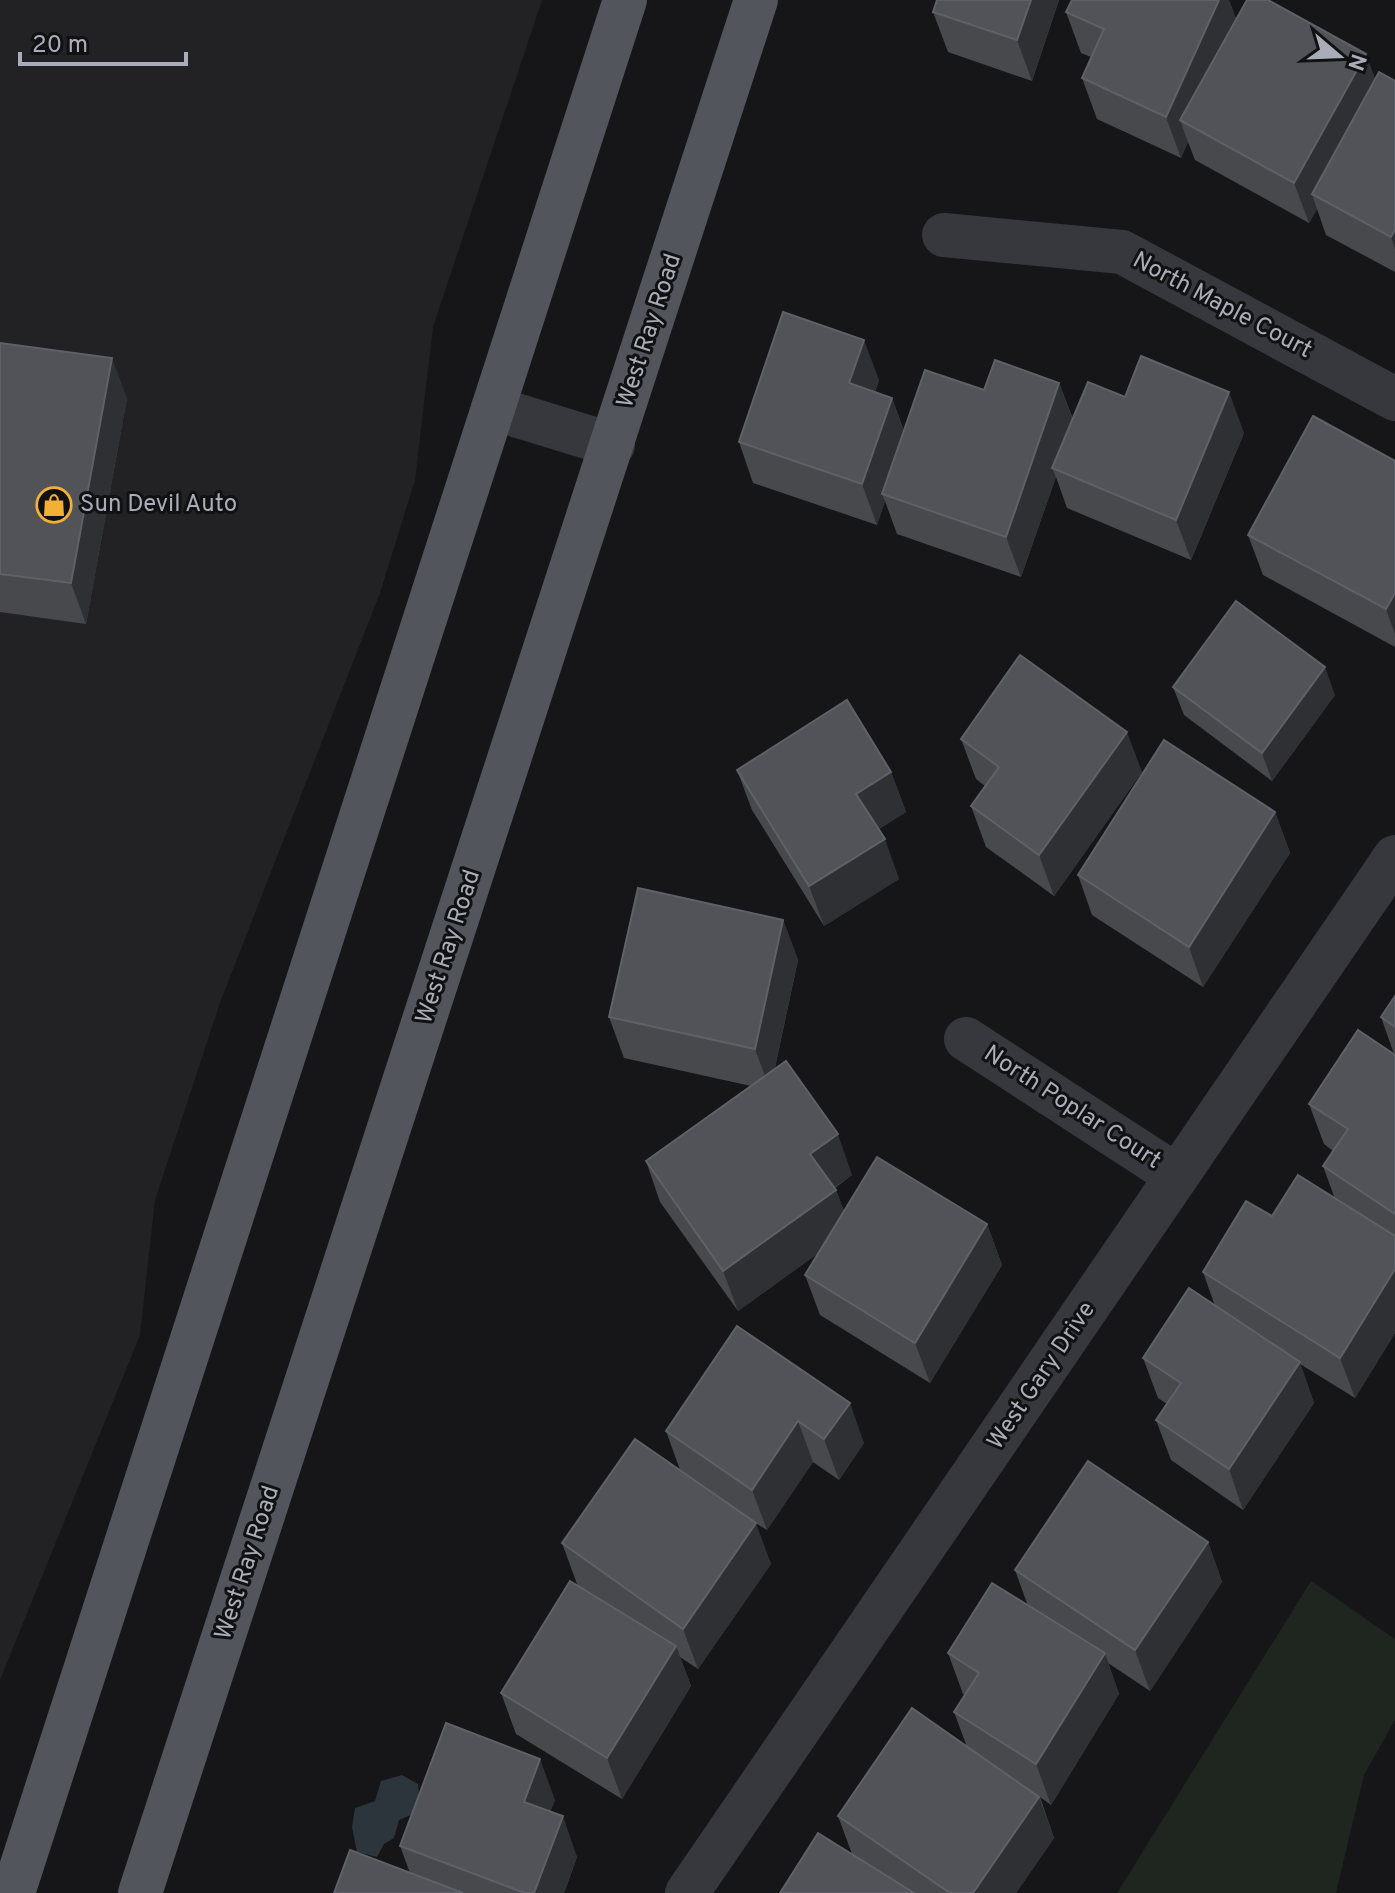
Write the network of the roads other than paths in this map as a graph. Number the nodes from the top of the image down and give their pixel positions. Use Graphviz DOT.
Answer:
graph roads {
  1 [pos="625,0"];
  2 [pos="756,0"];
  3 [pos="944,235"];
  4 [pos="1395,399"];
  5 [pos="493,408"];
  6 [pos="613,445"];
  7 [pos="1395,857"];
  8 [pos="966,1039"];
  9 [pos="1177,1176"];
  10 [pos="13,1893"];
  11 [pos="140,1893"];
  12 [pos="687,1893"];
  1 -- 5 [label="main road"];
  2 -- 6 [label="main road, West Ray Road"];
  3 -- 4 [label="street, North Maple Court"];
  5 -- 6 [label="street"];
  5 -- 10 [label="main road"];
  6 -- 11 [label="main road, West Ray Road"];
  7 -- 9 [label="street, West Gary Drive"];
  8 -- 9 [label="street, North Poplar Court"];
  9 -- 12 [label="street, West Gary Drive"];
}
